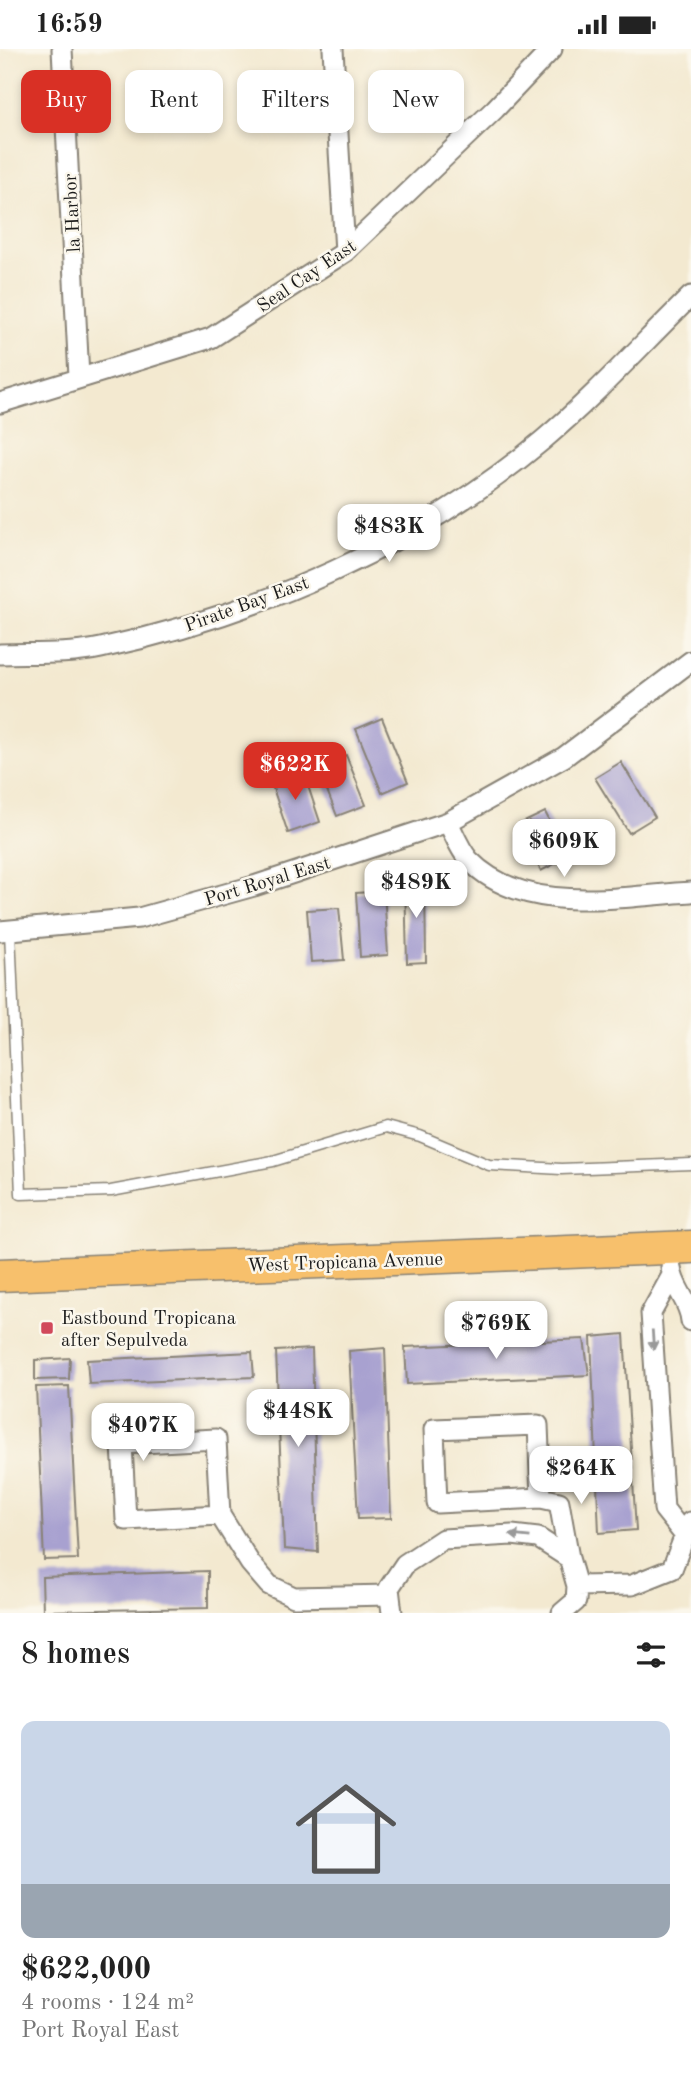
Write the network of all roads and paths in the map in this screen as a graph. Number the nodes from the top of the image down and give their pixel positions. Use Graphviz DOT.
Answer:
graph roads {
  1 [pos="62,49"];
  2 [pos="332,49"];
  3 [pos="552,49"];
  4 [pos="345,252"];
  5 [pos="691,296"];
  6 [pos="79,377"];
  7 [pos="0,403"];
  8 [pos="0,655"];
  9 [pos="691,661"];
  10 [pos="447,822"];
  11 [pos="691,892"];
  12 [pos="5,931"];
  13 [pos="691,1164"];
  14 [pos="677,1257"];
  15 [pos="0,1275"];
  16 [pos="691,1321"];
  17 [pos="541,1498"];
  18 [pos="220,1515"];
  19 [pos="689,1529"];
  20 [pos="569,1558"];
  21 [pos="573,1603"];
  22 [pos="290,1604"];
  23 [pos="391,1604"];
  1 -- 6 [label="street, la Harbor"];
  2 -- 4 [label="street"];
  3 -- 4 [label="street, Seal Cay East"];
  4 -- 6 [label="street, Seal Cay East"];
  5 -- 8 [label="street, Pirate Bay East"];
  6 -- 7 [label="street, Seal Cay East"];
  9 -- 10 [label="street, Port Royal East"];
  10 -- 11 [label="street"];
  10 -- 12 [label="street, Port Royal East"];
  12 -- 13 [label="lane"];
  14 -- 15 [label="main road, West Tropicana Avenue"];
  14 -- 16 [label="street"];
  14 -- 19 [label="street, one-way"];
  17 -- 17 [label="street"];
  17 -- 20 [label="street"];
  18 -- 18 [label="street"];
  18 -- 22 [label="street"];
  19 -- 21 [label="street"];
  20 -- 21 [label="street"];
  20 -- 23 [label="street, one-way"];
  22 -- 23 [label="street"];
}
